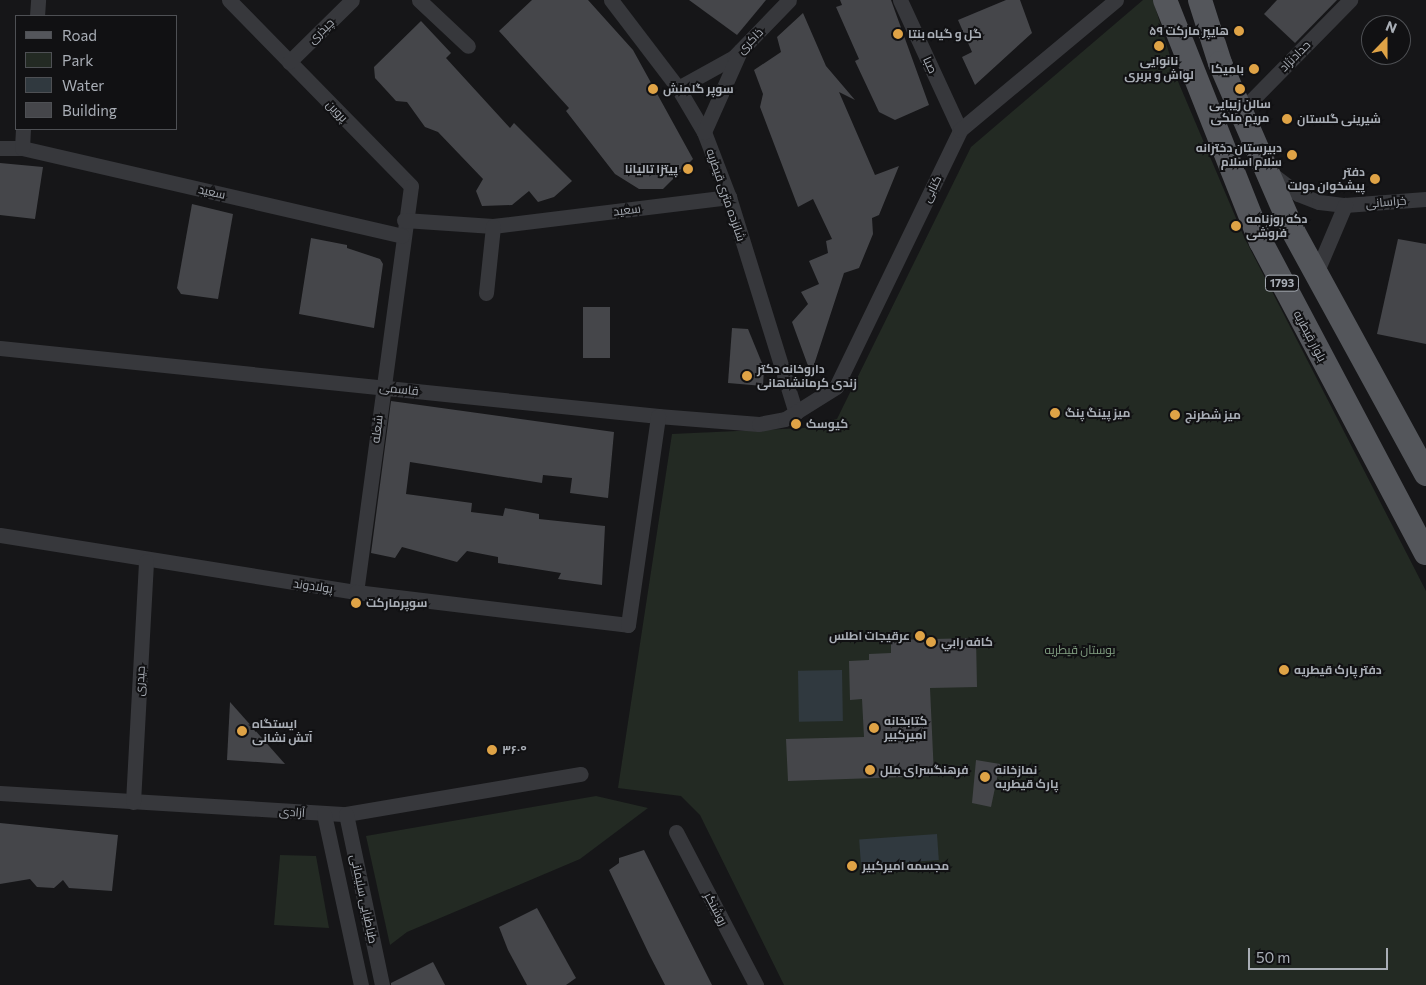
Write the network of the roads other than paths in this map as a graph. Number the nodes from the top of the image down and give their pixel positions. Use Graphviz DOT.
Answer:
graph roads {
  1 [pos="38,0"];
  2 [pos="229,0"];
  3 [pos="352,0"];
  4 [pos="419,0"];
  5 [pos="611,0"];
  6 [pos="620,0"];
  7 [pos="789,0"];
  8 [pos="900,0"];
  9 [pos="1116,0"];
  10 [pos="1165,0"];
  11 [pos="1200,0"];
  12 [pos="1350,0"];
  13 [pos="37,15"];
  14 [pos="627,17"];
  15 [pos="468,46"];
  16 [pos="741,50"];
  17 [pos="289,62"];
  18 [pos="678,88"];
  19 [pos="1241,111"];
  20 [pos="23,130"];
  21 [pos="960,130"];
  22 [pos="704,132"];
  23 [pos="0,148"];
  24 [pos="22,148"];
  25 [pos="1266,170"];
  26 [pos="729,197"];
  27 [pos="1426,199"];
  28 [pos="1345,205"];
  29 [pos="404,220"];
  30 [pos="493,226"];
  31 [pos="1293,231"];
  32 [pos="402,236"];
  33 [pos="1261,242"];
  34 [pos="1317,271"];
  35 [pos="486,293"];
  36 [pos="1335,302"];
  37 [pos="1302,320"];
  38 [pos="0,348"];
  39 [pos="382,388"];
  40 [pos="796,413"];
  41 [pos="658,416"];
  42 [pos="1426,474"];
  43 [pos="0,535"];
  44 [pos="1426,553"];
  45 [pos="146,561"];
  46 [pos="356,592"];
  47 [pos="581,774"];
  48 [pos="0,793"];
  49 [pos="133,802"];
  50 [pos="324,814"];
  51 [pos="346,814"];
  52 [pos="676,832"];
  53 [pos="361,985"];
  54 [pos="382,985"];
  55 [pos="756,985"];
  1 -- 13 [label="street"];
  2 -- 17 [label="street, پروین"];
  3 -- 17 [label="street, چیذری"];
  4 -- 15 [label="street"];
  5 -- 14 [label="street, شانزده متری قیطریه"];
  6 -- 14 [label="street"];
  7 -- 16 [label="street, ذاکری"];
  8 -- 21 [label="street, صبا"];
  9 -- 21 [label="street, کتابی"];
  10 -- 33 [label="main road, بلوار قیطریه / 1793"];
  11 -- 19 [label="main road, 1793"];
  12 -- 19 [label="street, حدادنژاد"];
  14 -- 18 [label="street, شانزده متری قیطریه"];
  16 -- 18 [label="street, ذاکری"];
  16 -- 22 [label="street"];
  17 -- 29 [label="street, پروین"];
  18 -- 22 [label="street, شانزده متری قیطریه"];
  19 -- 25 [label="main road, 1793"];
  20 -- 24 [label="street"];
  21 -- 40 [label="street, کتابی"];
  22 -- 26 [label="street, شانزده متری قیطریه"];
  23 -- 24 [label="street, سعید"];
  24 -- 32 [label="street, سعید"];
  25 -- 28 [label="street, خراسانی"];
  25 -- 31 [label="main road, 1793"];
  26 -- 30 [label="street, سعید"];
  26 -- 40 [label="street, شانزده متری قیطریه"];
  27 -- 28 [label="street, خراسانی"];
  28 -- 34 [label="street"];
  29 -- 30 [label="street, سعید"];
  29 -- 32 [label="street, پروین"];
  30 -- 35 [label="street"];
  31 -- 33 [label="main road"];
  31 -- 34 [label="main road, 1793"];
  32 -- 39 [label="street, شعله"];
  33 -- 37 [label="main road, بلوار قیطریه / 1793"];
  34 -- 36 [label="main road, 1793"];
  36 -- 37 [label="main road"];
  36 -- 42 [label="main road, 1793"];
  37 -- 44 [label="main road, بلوار قیطریه / 1793"];
  38 -- 39 [label="street, قاسمی"];
  39 -- 41 [label="street, قاسمی"];
  39 -- 46 [label="street, شعله"];
  40 -- 41 [label="street, قاسمی"];
  41 -- 46 [label="street, پولادوند"];
  43 -- 45 [label="street, پولادوند"];
  45 -- 46 [label="street, پولادوند"];
  45 -- 49 [label="street, حیدری"];
  47 -- 51 [label="street, آزادی"];
  48 -- 49 [label="street, آزادی"];
  49 -- 50 [label="street, آزادی"];
  50 -- 51 [label="street, آزادی"];
  50 -- 53 [label="street, طباطبایی سلیمانی"];
  51 -- 54 [label="street, طباطبایی سلیمانی"];
  52 -- 55 [label="street, روشنگر"];
}
